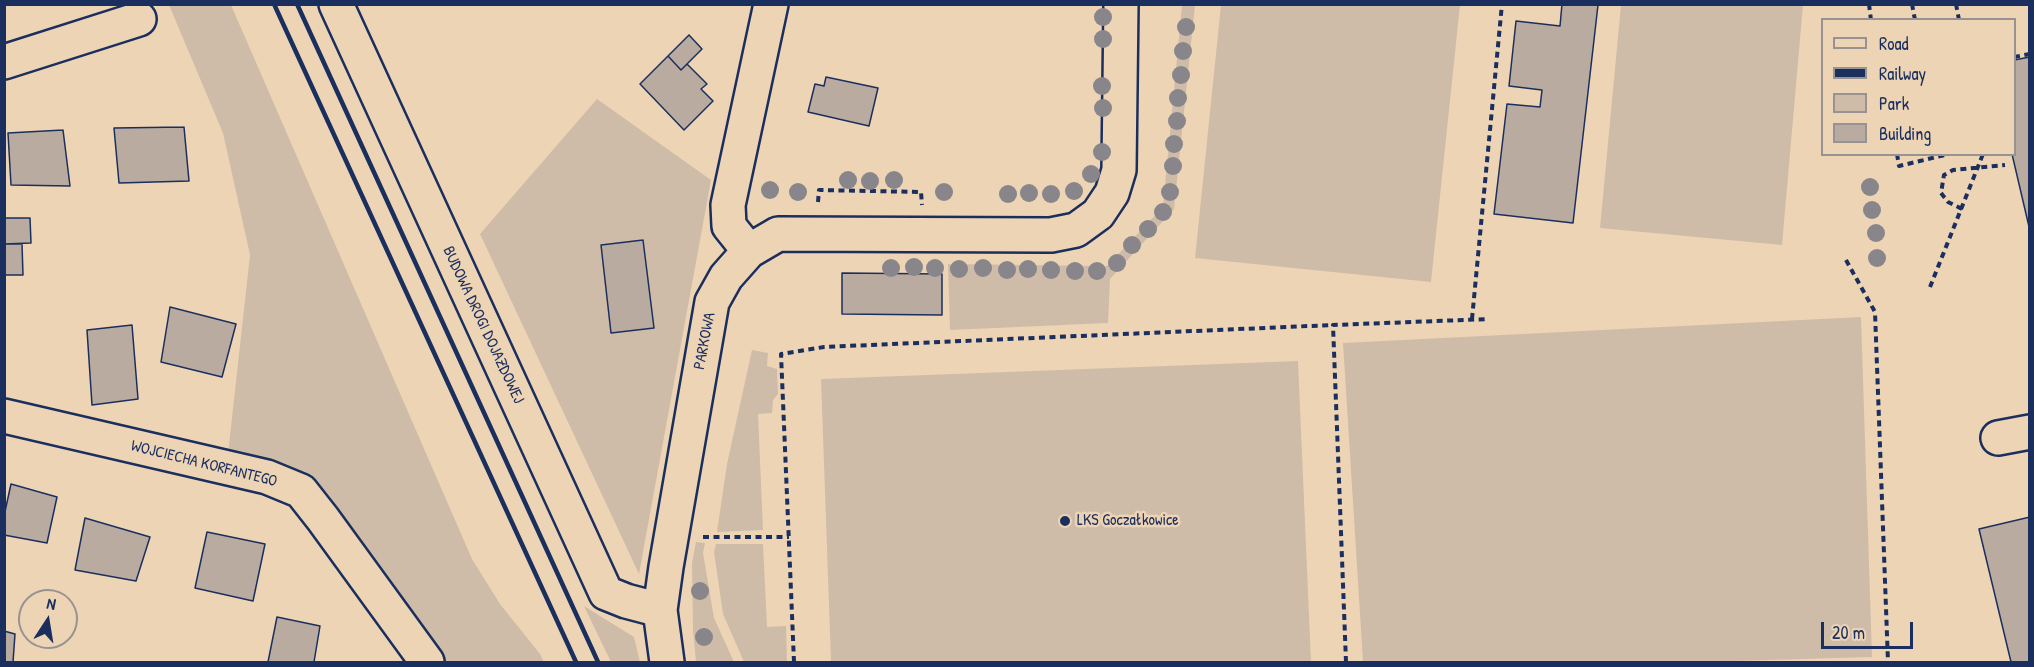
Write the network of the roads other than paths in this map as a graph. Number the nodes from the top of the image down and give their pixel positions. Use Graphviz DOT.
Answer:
graph roads {
  1 [pos="336,4"];
  2 [pos="771,4"];
  3 [pos="1121,4"];
  4 [pos="139,19"];
  5 [pos="4,62"];
  6 [pos="749,251"];
  7 [pos="4,416"];
  8 [pos="660,610"];
  9 [pos="427,663"];
  10 [pos="667,663"];
  1 -- 8 [label="street, BUDOWA DROGI DOJAZDOWEJ"];
  2 -- 6 [label="street"];
  3 -- 6 [label="street, PARKOWA"];
  4 -- 5 [label="street"];
  6 -- 8 [label="street, PARKOWA"];
  7 -- 9 [label="street, WOJCIECHA KORFANTEGO"];
  8 -- 10 [label="street, PARKOWA"];
}
